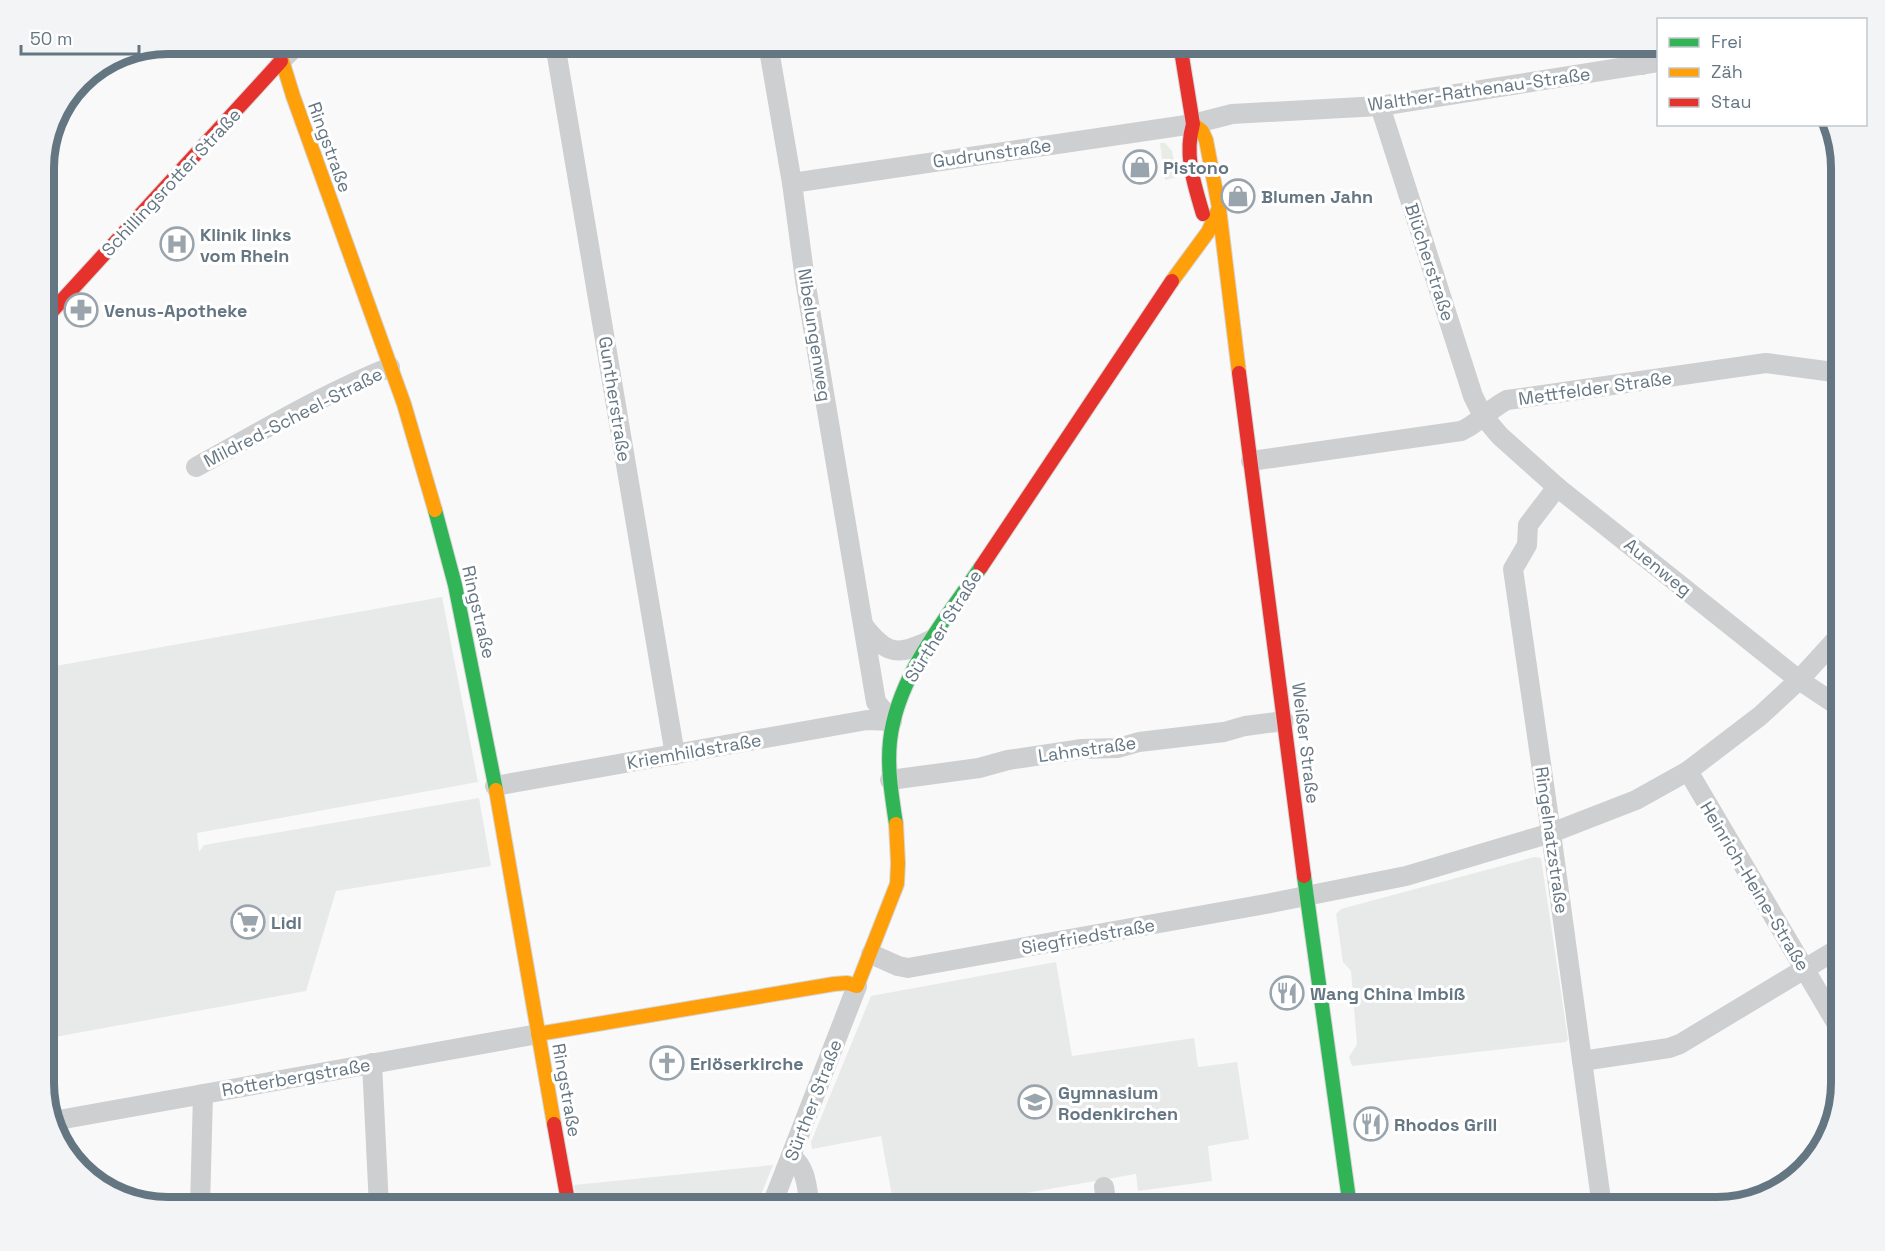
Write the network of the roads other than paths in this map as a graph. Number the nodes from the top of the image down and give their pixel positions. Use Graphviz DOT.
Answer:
graph roads {
  1 [pos="277,54"];
  2 [pos="280,54"];
  3 [pos="557,54"];
  4 [pos="770,54"];
  5 [pos="1182,54"];
  6 [pos="1650,64"];
  7 [pos="1380,106"];
  8 [pos="1193,124"];
  9 [pos="792,183"];
  10 [pos="1196,189"];
  11 [pos="1219,208"];
  12 [pos="1208,232"];
  13 [pos="1183,264"];
  14 [pos="1228,283"];
  15 [pos="54,309"];
  16 [pos="390,367"];
  17 [pos="1831,372"];
  18 [pos="1484,416"];
  19 [pos="1251,461"];
  20 [pos="196,467"];
  21 [pos="1557,487"];
  22 [pos="864,626"];
  23 [pos="933,639"];
  24 [pos="1831,646"];
  25 [pos="1799,680"];
  26 [pos="1831,701"];
  27 [pos="892,721"];
  28 [pos="1284,721"];
  29 [pos="675,755"];
  30 [pos="1688,771"];
  31 [pos="890,780"];
  32 [pos="495,786"];
  33 [pos="1551,833"];
  34 [pos="1307,896"];
  35 [pos="871,954"];
  36 [pos="1831,954"];
  37 [pos="1805,969"];
  38 [pos="857,986"];
  39 [pos="1831,1013"];
  40 [pos="538,1034"];
  41 [pos="1582,1061"];
  42 [pos="372,1063"];
  43 [pos="203,1094"];
  44 [pos="61,1120"];
  45 [pos="792,1157"];
  46 [pos="1104,1187"];
  47 [pos="200,1197"];
  48 [pos="378,1197"];
  49 [pos="567,1197"];
  50 [pos="776,1197"];
  51 [pos="808,1197"];
  52 [pos="1105,1197"];
  53 [pos="1348,1197"];
  54 [pos="1601,1197"];
  1 -- 15 [label="street, Schillingsrotter Straße"];
  2 -- 16 [label="street, Ringstraße"];
  3 -- 29 [label="street, Guntherstraße"];
  4 -- 9 [label="street, Nibelungenweg"];
  5 -- 8 [label="street"];
  6 -- 7 [label="street, Walther-Rathenau-Straße"];
  7 -- 8 [label="street, Walther-Rathenau-Straße"];
  7 -- 18 [label="street, Blücherstraße"];
  8 -- 9 [label="street, Gudrunstraße"];
  8 -- 10 [label="street"];
  8 -- 11 [label="street, Weißer Straße"];
  9 -- 22 [label="street, Nibelungenweg"];
  10 -- 12 [label="street, Weißer Straße"];
  10 -- 13 [label="street"];
  11 -- 12 [label="street, Sürther Straße"];
  11 -- 14 [label="street, Weißer Straße"];
  12 -- 13 [label="street, Sürther Straße"];
  12 -- 14 [label="street, Weißer Straße"];
  13 -- 14 [label="street"];
  13 -- 23 [label="street, Sürther Straße"];
  14 -- 19 [label="street, Weißer Straße"];
  16 -- 20 [label="street, Mildred-Scheel-Straße"];
  16 -- 32 [label="street, Ringstraße"];
  17 -- 18 [label="street, Mettfelder Straße"];
  18 -- 19 [label="street, Mettfelder Straße"];
  18 -- 21 [label="street, Auenweg"];
  19 -- 28 [label="street, Weißer Straße"];
  21 -- 25 [label="street, Auenweg"];
  21 -- 33 [label="street, Ringelnatzstraße"];
  22 -- 23 [label="street"];
  22 -- 27 [label="street, Nibelungenweg"];
  23 -- 27 [label="street, Sürther Straße"];
  24 -- 25 [label="street, Siegfriedstraße"];
  25 -- 26 [label="street, Auenweg"];
  25 -- 30 [label="street, Siegfriedstraße"];
  27 -- 29 [label="street, Kriemhildstraße"];
  27 -- 31 [label="street, Sürther Straße"];
  28 -- 31 [label="street, Lahnstraße"];
  28 -- 34 [label="street, Weißer Straße"];
  29 -- 32 [label="street, Kriemhildstraße"];
  30 -- 33 [label="street, Siegfriedstraße"];
  30 -- 37 [label="street, Heinrich-Heine-Straße"];
  31 -- 35 [label="street, Sürther Straße"];
  32 -- 40 [label="street, Ringstraße"];
  33 -- 34 [label="street, Siegfriedstraße"];
  33 -- 41 [label="street, Ringelnatzstraße"];
  34 -- 35 [label="street, Siegfriedstraße"];
  34 -- 53 [label="street, Weißer Straße"];
  35 -- 38 [label="street, Sürther Straße"];
  36 -- 37 [label="street"];
  37 -- 39 [label="street, Heinrich-Heine-Straße"];
  37 -- 41 [label="street"];
  38 -- 40 [label="street"];
  38 -- 45 [label="street, Sürther Straße"];
  40 -- 42 [label="street, Rotterbergstraße"];
  40 -- 49 [label="street, Ringstraße"];
  41 -- 54 [label="street, Ringelnatzstraße"];
  42 -- 43 [label="street, Rotterbergstraße"];
  42 -- 48 [label="street"];
  43 -- 44 [label="street, Rotterbergstraße"];
  43 -- 47 [label="street"];
  45 -- 50 [label="street, Sürther Straße"];
  45 -- 51 [label="street"];
  46 -- 52 [label="street"];
}
